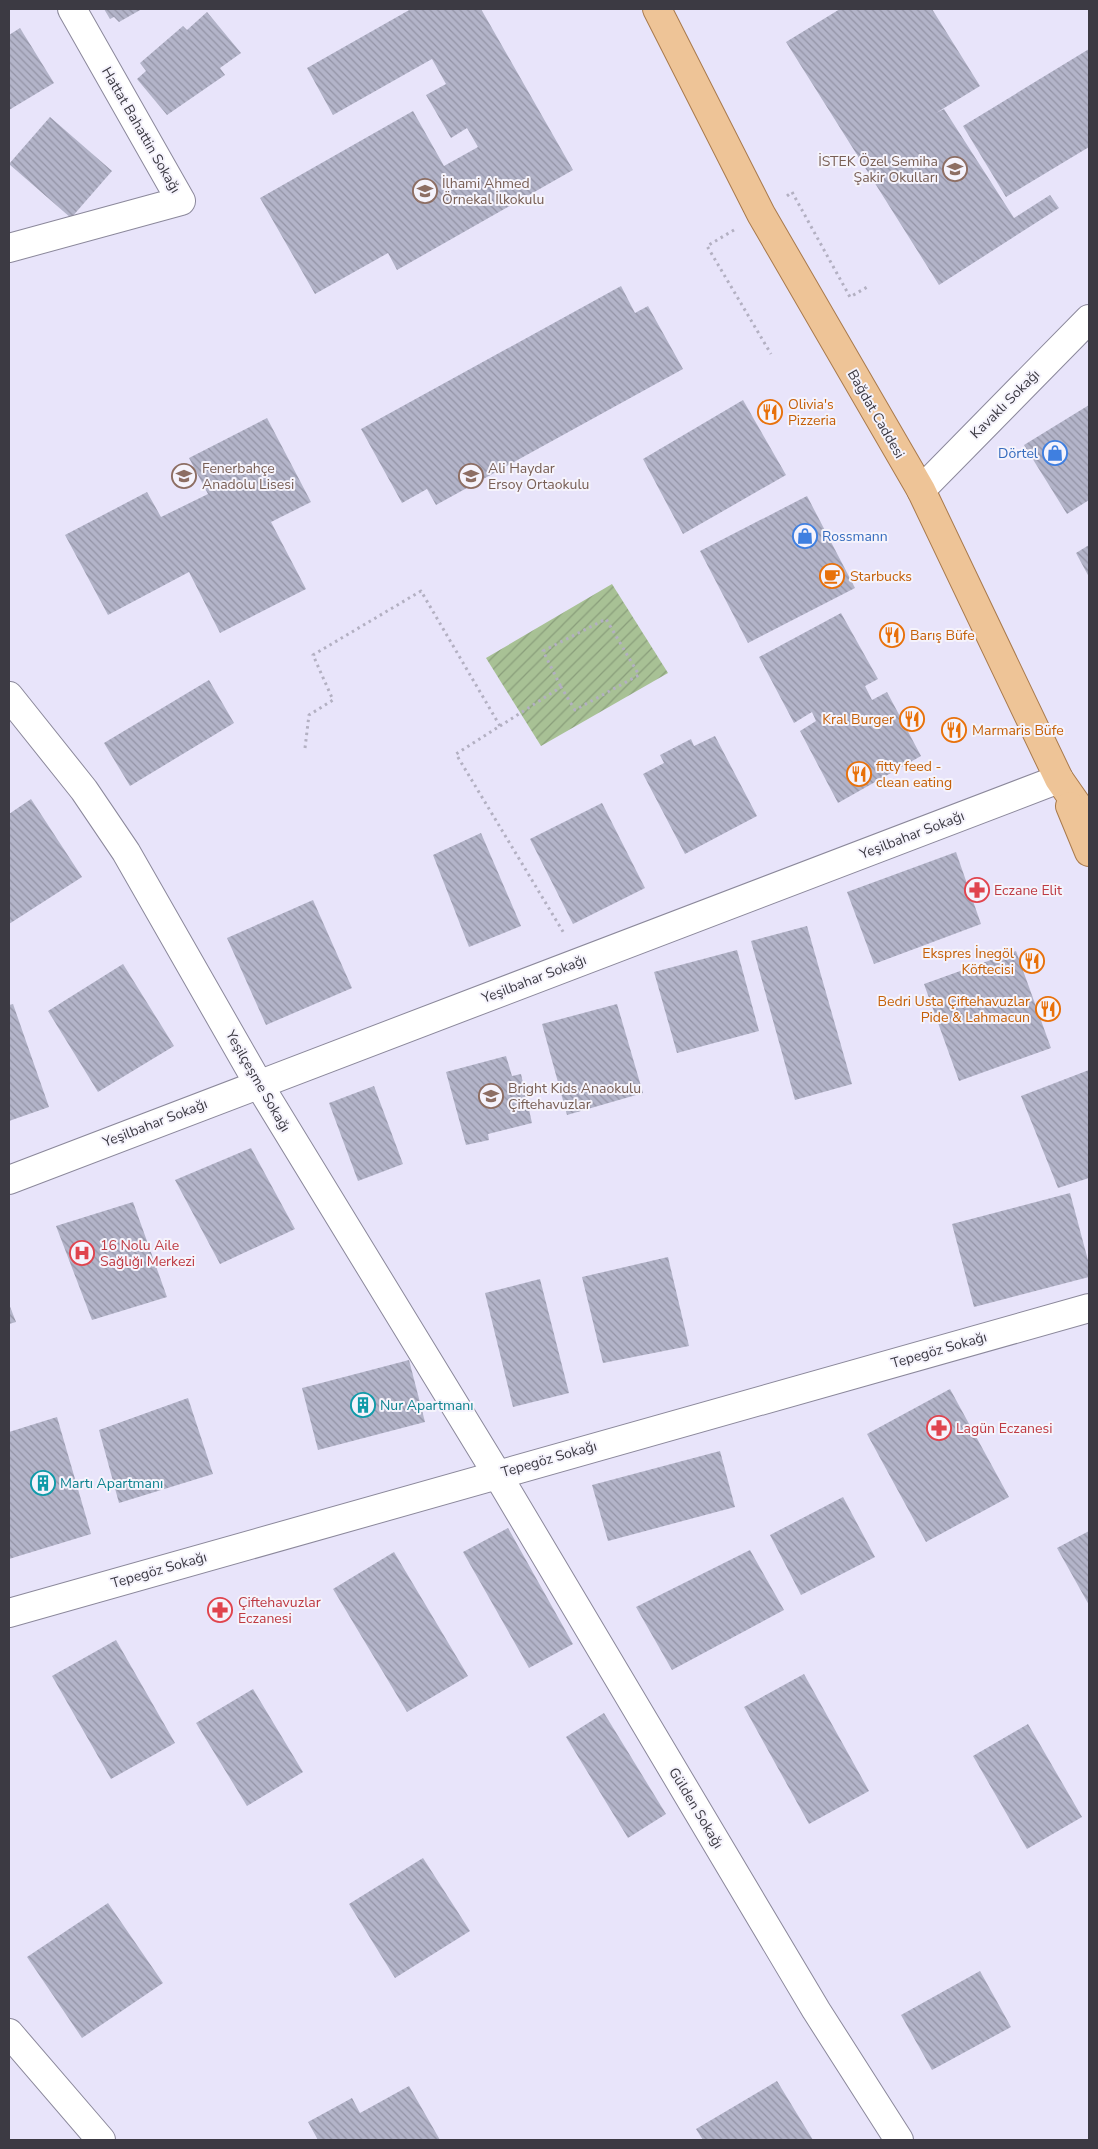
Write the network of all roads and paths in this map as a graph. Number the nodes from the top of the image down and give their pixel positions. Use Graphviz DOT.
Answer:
graph roads {
  1 [pos="72,9"];
  2 [pos="657,9"];
  3 [pos="792,192"];
  4 [pos="707,246"];
  5 [pos="9,248"];
  6 [pos="869,286"];
  7 [pos="1089,319"];
  8 [pos="772,354"];
  9 [pos="920,490"];
  10 [pos="561,687"];
  11 [pos="9,696"];
  12 [pos="500,726"];
  13 [pos="305,748"];
  14 [pos="1059,779"];
  15 [pos="1089,822"];
  16 [pos="1089,852"];
  17 [pos="580,961"];
  18 [pos="258,1084"];
  19 [pos="9,1180"];
  20 [pos="1089,1308"];
  21 [pos="497,1474"];
  22 [pos="9,1613"];
  23 [pos="9,2033"];
  24 [pos="101,2140"];
  25 [pos="899,2140"];
  1 -- 5 [label="street, Hattat Bahattin Sokağı"];
  2 -- 9 [label="main road, Bağdat Caddesi"];
  3 -- 6 [label="path"];
  4 -- 8 [label="path"];
  7 -- 9 [label="street, Kavaklı Sokağı"];
  9 -- 14 [label="main road, Bağdat Caddesi"];
  10 -- 10 [label="path"];
  10 -- 12 [label="path"];
  11 -- 18 [label="street, Yeşilçeşme Sokağı"];
  12 -- 13 [label="path"];
  12 -- 17 [label="path"];
  14 -- 15 [label="main road, Bağdat Caddesi"];
  14 -- 16 [label="main road"];
  14 -- 17 [label="street, Yeşilbahar Sokağı"];
  17 -- 18 [label="street, Yeşilbahar Sokağı"];
  18 -- 19 [label="street, Yeşilbahar Sokağı"];
  18 -- 21 [label="street, Yeşilçeşme Sokağı"];
  20 -- 21 [label="street, Tepegöz Sokağı"];
  21 -- 22 [label="street, Tepegöz Sokağı"];
  21 -- 25 [label="street, Gülden Sokağı"];
  23 -- 24 [label="street"];
}
